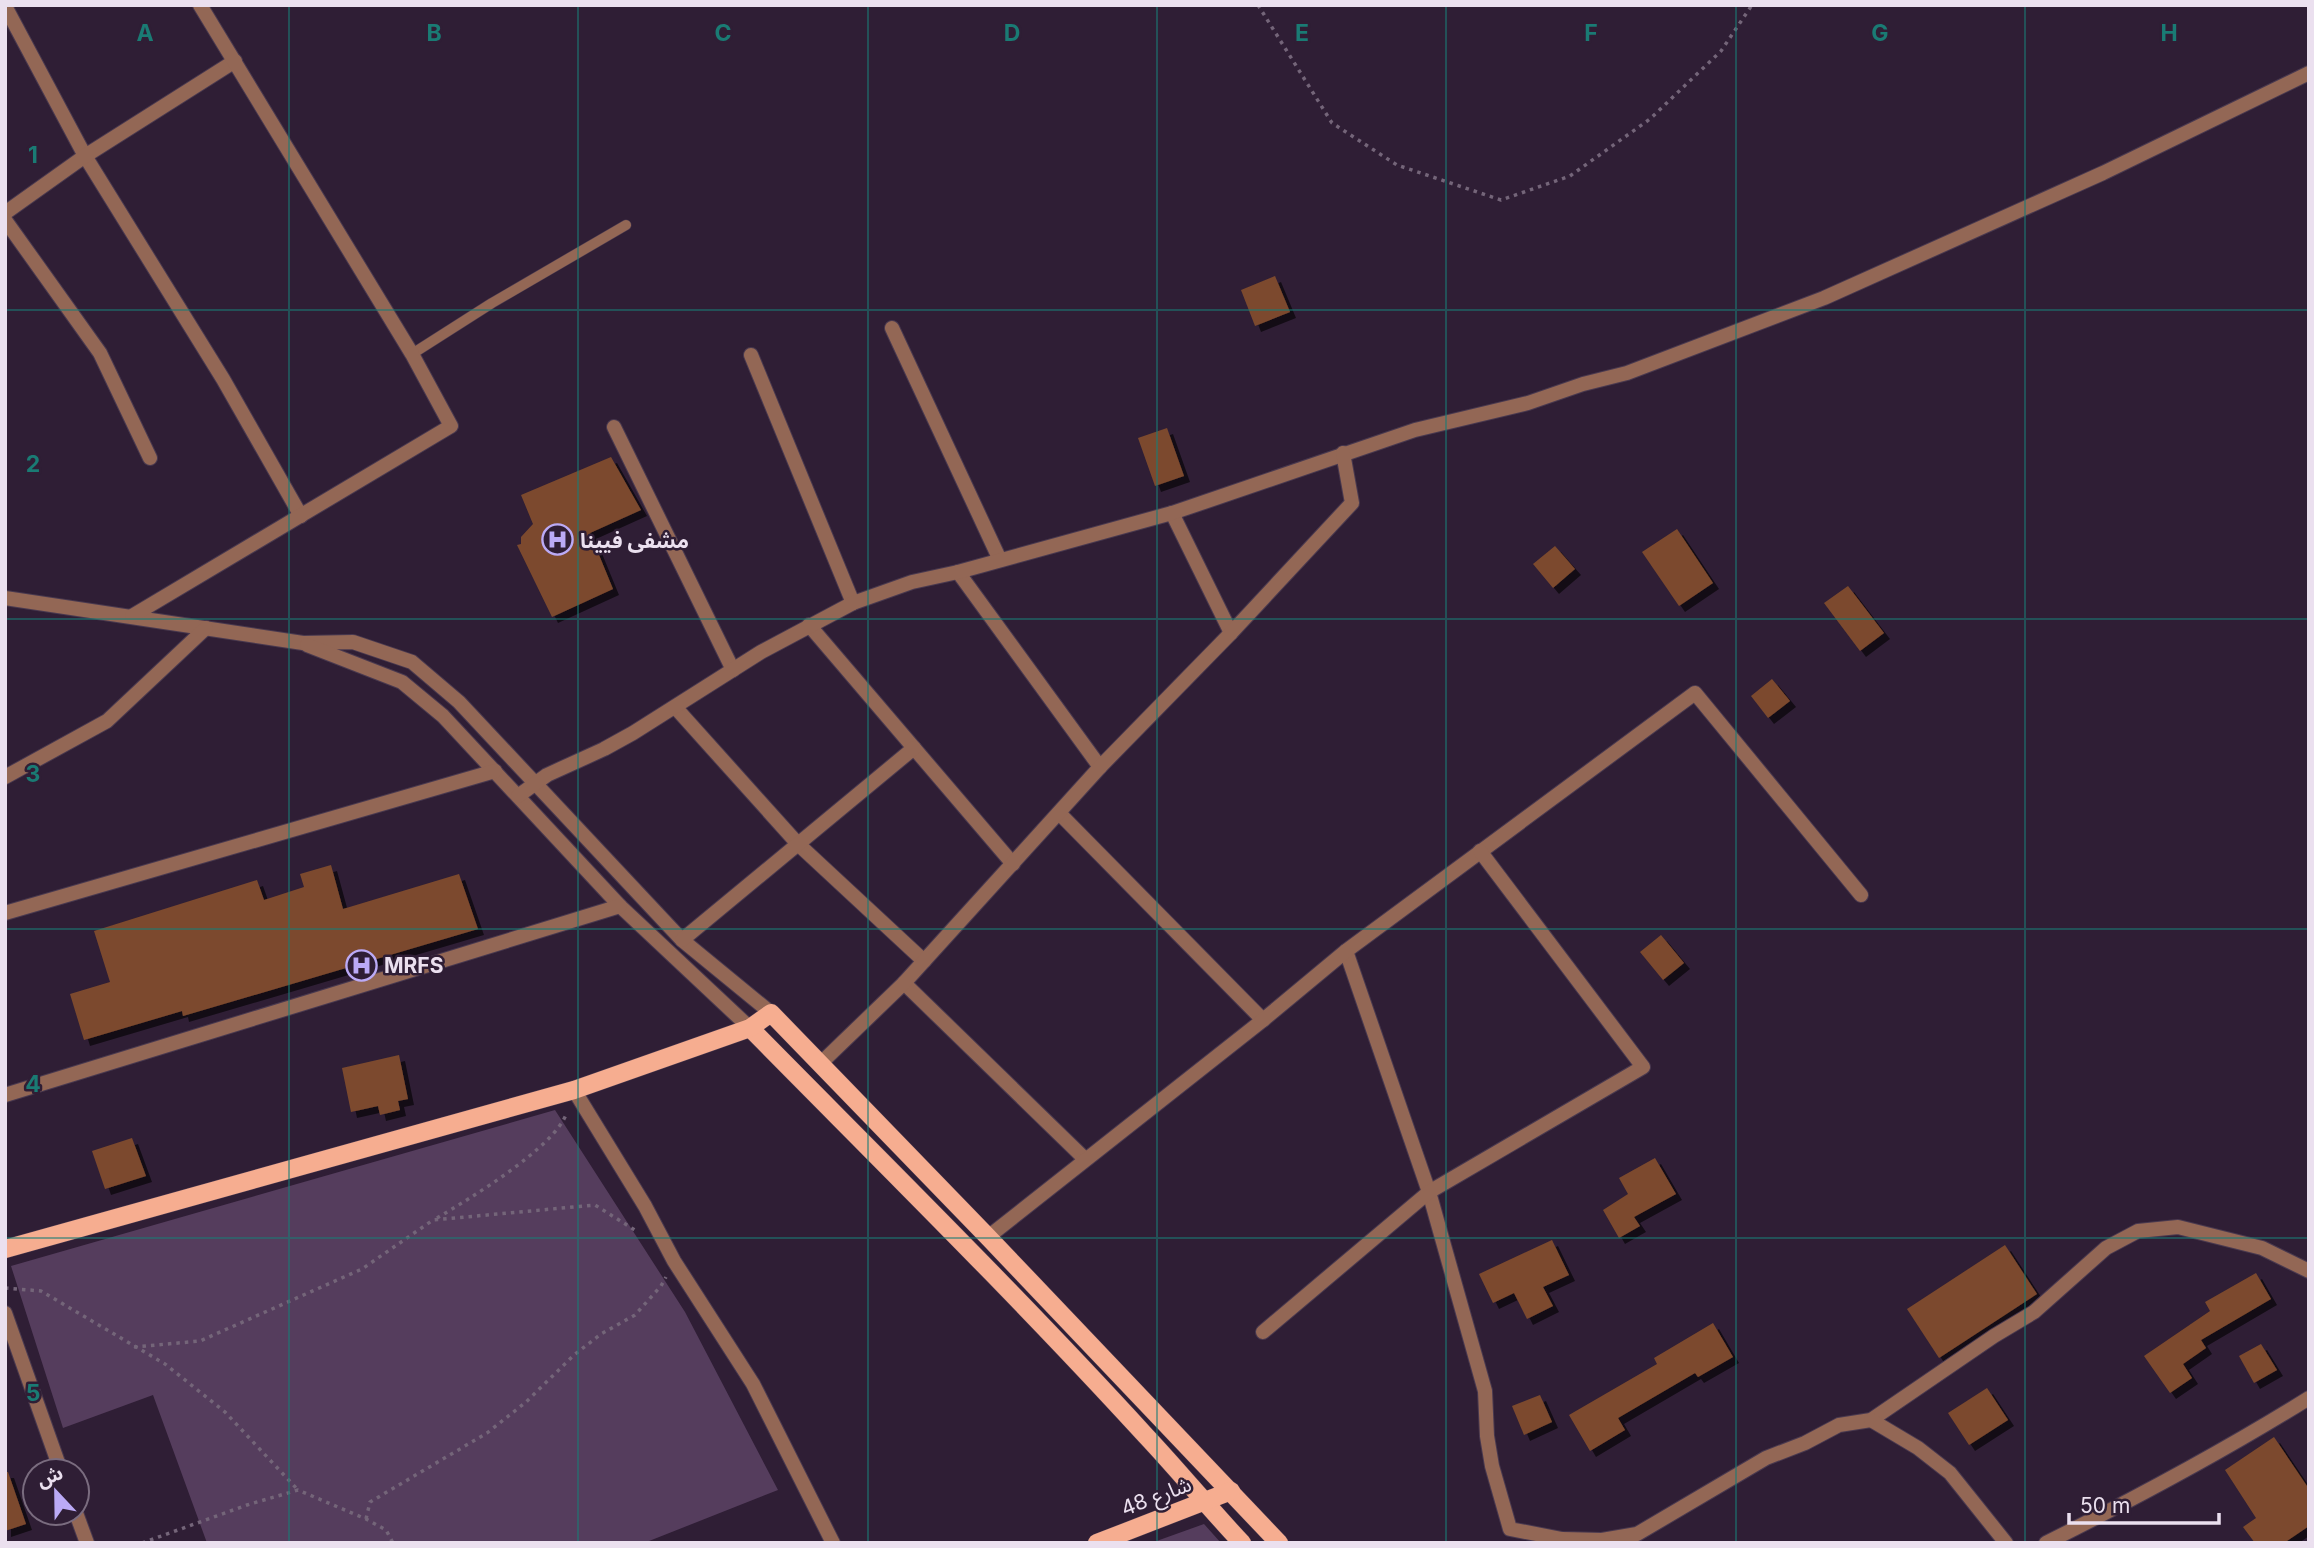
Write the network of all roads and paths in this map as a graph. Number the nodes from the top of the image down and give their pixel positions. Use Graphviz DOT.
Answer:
graph roads {
  1 [pos="200,5"];
  2 [pos="1258,5"];
  3 [pos="1752,5"];
  4 [pos="5,6"];
  5 [pos="235,61"];
  6 [pos="2309,73"];
  7 [pos="85,156"];
  8 [pos="5,213"];
  9 [pos="5,220"];
  10 [pos="625,225"];
  11 [pos="892,328"];
  12 [pos="412,354"];
  13 [pos="751,355"];
  14 [pos="614,427"];
  15 [pos="1343,453"];
  16 [pos="150,458"];
  17 [pos="1172,513"];
  18 [pos="301,516"];
  19 [pos="1000,560"];
  20 [pos="958,572"];
  21 [pos="5,598"];
  22 [pos="853,603"];
  23 [pos="132,616"];
  24 [pos="809,625"];
  25 [pos="206,628"];
  26 [pos="1231,633"];
  27 [pos="303,643"];
  28 [pos="733,670"];
  29 [pos="675,707"];
  30 [pos="914,748"];
  31 [pos="1100,767"];
  32 [pos="495,771"];
  33 [pos="5,777"];
  34 [pos="535,783"];
  35 [pos="518,796"];
  36 [pos="1059,813"];
  37 [pos="798,844"];
  38 [pos="1480,851"];
  39 [pos="1013,864"];
  40 [pos="1861,895"];
  41 [pos="620,906"];
  42 [pos="5,913"];
  43 [pos="682,940"];
  44 [pos="1346,951"];
  45 [pos="924,961"];
  46 [pos="904,983"];
  47 [pos="771,1013"];
  48 [pos="1263,1020"];
  49 [pos="750,1028"];
  50 [pos="820,1064"];
  51 [pos="574,1090"];
  52 [pos="5,1095"];
  53 [pos="1085,1160"];
  54 [pos="1429,1192"];
  55 [pos="433,1220"];
  56 [pos="641,1234"];
  57 [pos="989,1237"];
  58 [pos="5,1249"];
  59 [pos="674,1262"];
  60 [pos="2309,1271"];
  61 [pos="5,1288"];
  62 [pos="5,1312"];
  63 [pos="1263,1332"];
  64 [pos="134,1347"];
  65 [pos="2309,1398"];
  66 [pos="1871,1420"];
  67 [pos="56,1457"];
  68 [pos="298,1490"];
  69 [pos="1231,1491"];
  70 [pos="1203,1503"];
  71 [pos="366,1519"];
  72 [pos="142,1543"];
  73 [pos="393,1543"];
  74 [pos="832,1543"];
  75 [pos="1097,1543"];
  76 [pos="1242,1543"];
  77 [pos="1279,1543"];
  78 [pos="2006,1543"];
  79 [pos="2046,1543"];
  1 -- 5 [label="street"];
  2 -- 3 [label="path"];
  4 -- 7 [label="street"];
  5 -- 7 [label="street"];
  5 -- 12 [label="street"];
  6 -- 15 [label="street"];
  7 -- 8 [label="street"];
  7 -- 18 [label="street"];
  9 -- 16 [label="street"];
  10 -- 12 [label="lane"];
  11 -- 19 [label="street"];
  12 -- 18 [label="street"];
  13 -- 22 [label="street"];
  14 -- 28 [label="street"];
  15 -- 17 [label="street"];
  15 -- 26 [label="street"];
  17 -- 19 [label="street"];
  17 -- 26 [label="street"];
  18 -- 23 [label="street"];
  19 -- 20 [label="street"];
  20 -- 22 [label="street"];
  20 -- 31 [label="street"];
  21 -- 23 [label="street"];
  22 -- 24 [label="street"];
  23 -- 25 [label="street"];
  24 -- 28 [label="street"];
  24 -- 30 [label="street"];
  25 -- 27 [label="street"];
  25 -- 33 [label="street"];
  26 -- 31 [label="street"];
  27 -- 32 [label="street"];
  27 -- 34 [label="street"];
  28 -- 29 [label="street"];
  29 -- 34 [label="street"];
  29 -- 37 [label="street"];
  30 -- 37 [label="street"];
  30 -- 39 [label="street"];
  31 -- 36 [label="street"];
  32 -- 35 [label="street"];
  32 -- 42 [label="street"];
  34 -- 35 [label="street"];
  34 -- 43 [label="street"];
  35 -- 41 [label="street"];
  36 -- 39 [label="street"];
  36 -- 48 [label="street"];
  37 -- 43 [label="street"];
  37 -- 45 [label="street"];
  38 -- 40 [label="street"];
  38 -- 44 [label="street"];
  38 -- 54 [label="street"];
  39 -- 45 [label="street"];
  41 -- 49 [label="street"];
  41 -- 52 [label="street"];
  43 -- 47 [label="street"];
  44 -- 48 [label="street"];
  44 -- 54 [label="street"];
  45 -- 46 [label="street"];
  46 -- 50 [label="street"];
  46 -- 53 [label="street"];
  47 -- 49 [label="main road"];
  47 -- 50 [label="main road"];
  48 -- 53 [label="street"];
  49 -- 51 [label="main road"];
  49 -- 70 [label="main road"];
  50 -- 57 [label="main road"];
  51 -- 55 [label="path"];
  51 -- 58 [label="main road"];
  51 -- 59 [label="street"];
  53 -- 57 [label="street"];
  54 -- 63 [label="street"];
  54 -- 66 [label="street"];
  55 -- 56 [label="path"];
  55 -- 64 [label="path"];
  57 -- 69 [label="main road"];
  59 -- 71 [label="path"];
  59 -- 74 [label="street"];
  60 -- 66 [label="street"];
  61 -- 64 [label="path"];
  62 -- 67 [label="street"];
  64 -- 68 [label="path"];
  65 -- 79 [label="street"];
  66 -- 78 [label="street"];
  68 -- 71 [label="path"];
  68 -- 72 [label="path"];
  69 -- 70 [label="main road, 48 شارع"];
  69 -- 77 [label="main road"];
  70 -- 75 [label="main road, 48 شارع"];
  70 -- 76 [label="main road"];
  71 -- 73 [label="path"];
}
